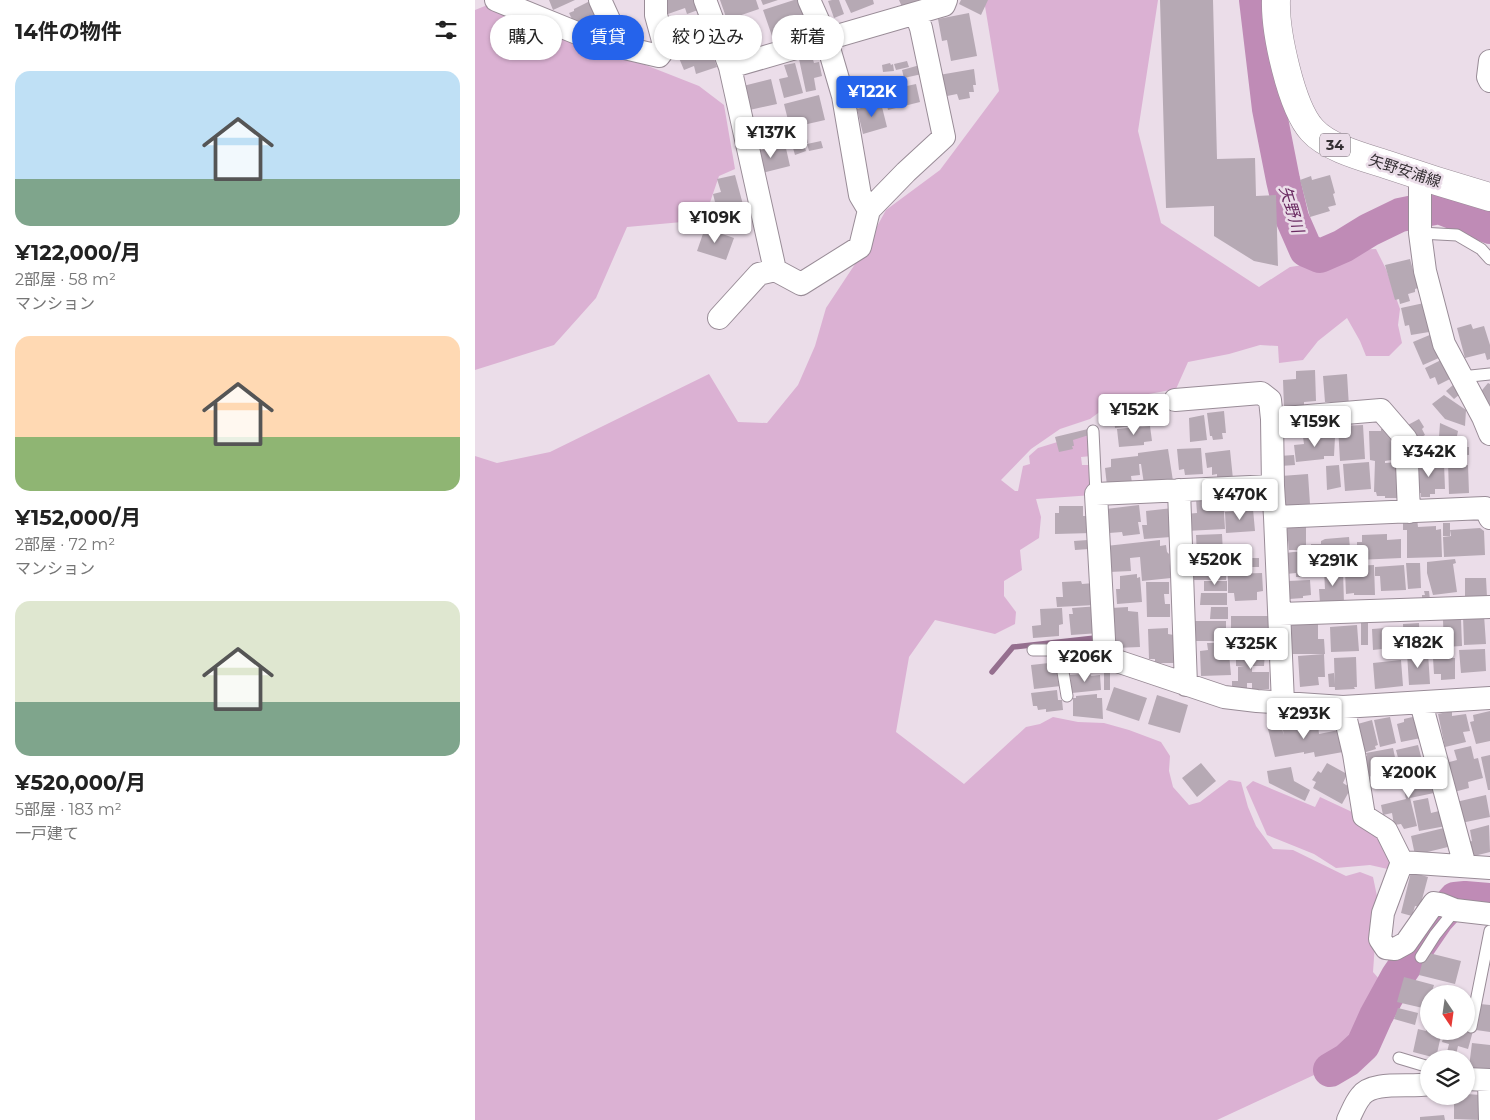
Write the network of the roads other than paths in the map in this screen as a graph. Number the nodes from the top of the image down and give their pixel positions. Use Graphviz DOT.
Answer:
graph roads {
  1 [pos="496,0"];
  2 [pos="601,0"];
  3 [pos="656,0"];
  4 [pos="705,0"];
  5 [pos="809,0"];
  6 [pos="946,0"];
  7 [pos="1276,0"];
  8 [pos="916,14"];
  9 [pos="608,15"];
  10 [pos="816,15"];
  11 [pos="572,31"];
  12 [pos="844,33"];
  13 [pos="644,52"];
  14 [pos="772,54"];
  15 [pos="833,60"];
  16 [pos="1490,61"];
  17 [pos="730,67"];
  18 [pos="1490,81"];
  19 [pos="1420,176"];
  20 [pos="1490,198"];
  21 [pos="869,210"];
  22 [pos="1420,233"];
  23 [pos="1490,259"];
  24 [pos="775,270"];
  25 [pos="719,318"];
  26 [pos="1490,374"];
  27 [pos="1461,377"];
  28 [pos="1175,400"];
  29 [pos="1272,419"];
  30 [pos="1488,423"];
  31 [pos="1093,432"];
  32 [pos="1273,486"];
  33 [pos="1179,490"];
  34 [pos="1097,494"];
  35 [pos="1409,512"];
  36 [pos="1275,517"];
  37 [pos="1490,518"];
  38 [pos="1490,607"];
  39 [pos="1280,614"];
  40 [pos="1105,646"];
  41 [pos="1033,650"];
  42 [pos="1065,650"];
  43 [pos="1186,685"];
  44 [pos="1067,696"];
  45 [pos="1490,698"];
  46 [pos="1421,703"];
  47 [pos="1283,704"];
  48 [pos="1343,708"];
  49 [pos="1402,862"];
  50 [pos="1465,866"];
  51 [pos="1490,868"];
  52 [pos="1448,908"];
  53 [pos="1490,914"];
  54 [pos="1490,931"];
  55 [pos="1421,957"];
  56 [pos="1475,1007"];
  57 [pos="1399,1058"];
  58 [pos="1420,1064"];
  59 [pos="1475,1079"];
  60 [pos="1489,1080"];
  61 [pos="1420,1084"];
  62 [pos="1348,1120"];
  63 [pos="1490,1120"];
  1 -- 11 [label="street"];
  2 -- 9 [label="street"];
  3 -- 13 [label="street"];
  4 -- 17 [label="street"];
  5 -- 10 [label="street"];
  6 -- 8 [label="street"];
  7 -- 19 [label="main road, 矢野安浦線 / 34"];
  8 -- 12 [label="street"];
  8 -- 21 [label="street"];
  14 -- 17 [label="street"];
  15 -- 21 [label="street"];
  16 -- 18 [label="street"];
  17 -- 24 [label="street"];
  19 -- 20 [label="main road, 矢野安浦線 / 34"];
  19 -- 22 [label="street"];
  21 -- 24 [label="street"];
  22 -- 23 [label="lane"];
  22 -- 27 [label="street"];
  24 -- 25 [label="street"];
  26 -- 27 [label="lane"];
  27 -- 30 [label="street"];
  28 -- 29 [label="street"];
  29 -- 32 [label="street"];
  29 -- 35 [label="street"];
  31 -- 34 [label="lane"];
  32 -- 33 [label="street"];
  32 -- 36 [label="street"];
  33 -- 34 [label="street"];
  33 -- 43 [label="street"];
  34 -- 40 [label="street"];
  35 -- 36 [label="street"];
  35 -- 37 [label="street"];
  36 -- 39 [label="street"];
  38 -- 39 [label="street"];
  39 -- 47 [label="street"];
  40 -- 42 [label="lane"];
  40 -- 43 [label="street"];
  41 -- 42 [label="lane"];
  42 -- 44 [label="lane"];
  43 -- 47 [label="street"];
  45 -- 46 [label="street"];
  46 -- 48 [label="street"];
  46 -- 50 [label="street"];
  47 -- 48 [label="street"];
  48 -- 49 [label="street"];
  49 -- 50 [label="street"];
  49 -- 52 [label="street"];
  50 -- 51 [label="street"];
  52 -- 53 [label="street"];
  52 -- 55 [label="lane"];
  54 -- 56 [label="lane"];
  57 -- 58 [label="lane"];
  59 -- 60 [label="street"];
  60 -- 63 [label="street"];
  61 -- 62 [label="street"];
}
